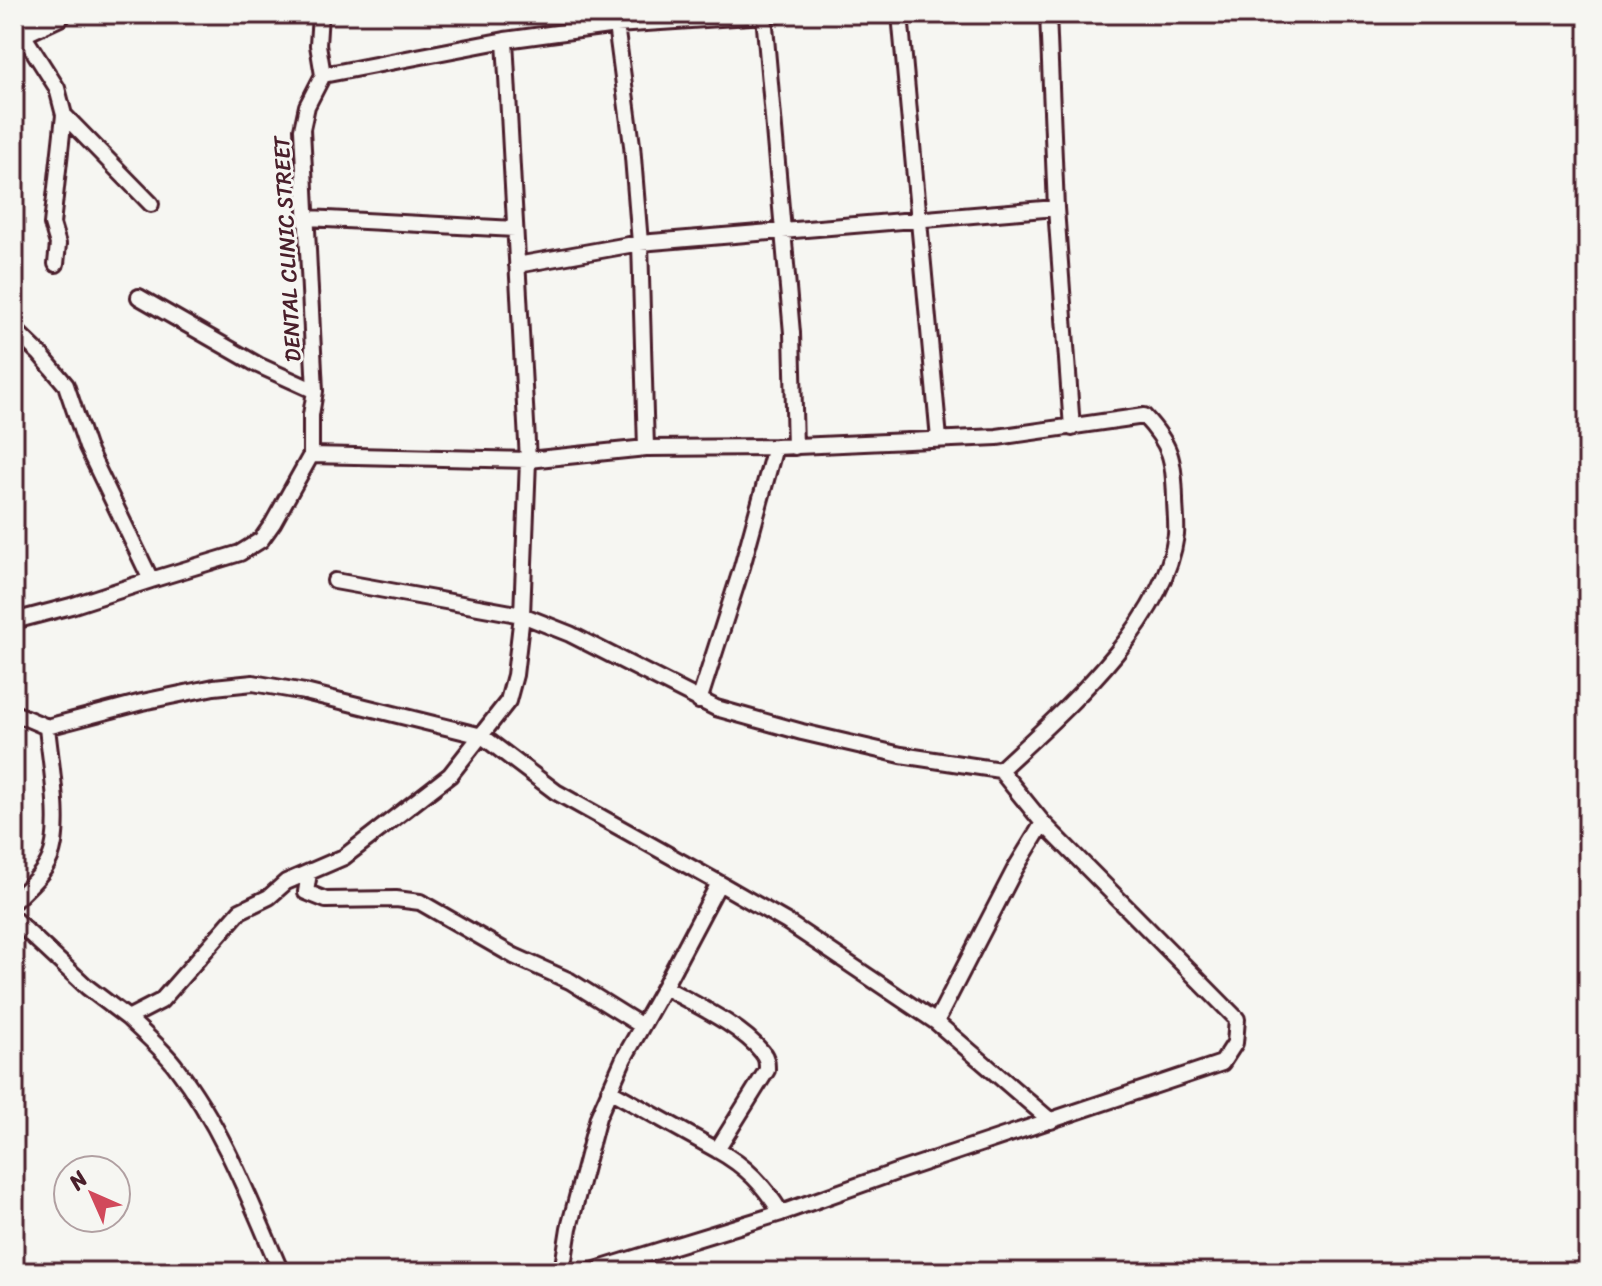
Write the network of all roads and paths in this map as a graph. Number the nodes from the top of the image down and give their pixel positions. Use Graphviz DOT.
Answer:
graph roads {
  1 [pos="59,14"];
  2 [pos="320,14"];
  3 [pos="779,14"];
  4 [pos="900,14"];
  5 [pos="1048,14"];
  6 [pos="764,15"];
  7 [pos="616,25"];
  8 [pos="18,34"];
  9 [pos="505,40"];
  10 [pos="323,75"];
  11 [pos="64,115"];
  12 [pos="151,204"];
  13 [pos="1056,208"];
  14 [pos="308,218"];
  15 [pos="917,220"];
  16 [pos="515,229"];
  17 [pos="784,230"];
  18 [pos="640,243"];
  19 [pos="56,264"];
  20 [pos="517,265"];
  21 [pos="139,297"];
  22 [pos="14,329"];
  23 [pos="315,391"];
  24 [pos="1072,428"];
  25 [pos="939,439"];
  26 [pos="775,447"];
  27 [pos="795,447"];
  28 [pos="646,448"];
  29 [pos="311,455"];
  30 [pos="528,460"];
  31 [pos="151,580"];
  32 [pos="335,581"];
  33 [pos="522,615"];
  34 [pos="14,621"];
  35 [pos="699,701"];
  36 [pos="14,713"];
  37 [pos="47,727"];
  38 [pos="482,736"];
  39 [pos="1000,770"];
  40 [pos="1043,823"];
  41 [pos="309,873"];
  42 [pos="719,883"];
  43 [pos="14,901"];
  44 [pos="14,919"];
  45 [pos="664,987"];
  46 [pos="128,1018"];
  47 [pos="936,1022"];
  48 [pos="642,1026"];
  49 [pos="609,1090"];
  50 [pos="1051,1121"];
  51 [pos="717,1150"];
  52 [pos="781,1213"];
  53 [pos="281,1272"];
  54 [pos="562,1272"];
  55 [pos="589,1272"];
  1 -- 8 [label="highway"];
  2 -- 10 [label="street"];
  3 -- 6 [label="street"];
  4 -- 15 [label="street"];
  5 -- 13 [label="street"];
  6 -- 7 [label="street"];
  6 -- 17 [label="street"];
  7 -- 9 [label="street"];
  7 -- 18 [label="street"];
  8 -- 11 [label="street"];
  9 -- 10 [label="street"];
  9 -- 16 [label="street"];
  10 -- 14 [label="street, DENTAL CLINIC STREET"];
  11 -- 12 [label="street"];
  11 -- 19 [label="street"];
  13 -- 15 [label="street"];
  13 -- 24 [label="street"];
  14 -- 16 [label="street"];
  14 -- 23 [label="street, DENTAL CLINIC STREET"];
  15 -- 17 [label="street"];
  15 -- 25 [label="street"];
  16 -- 20 [label="street"];
  17 -- 18 [label="street"];
  17 -- 27 [label="street"];
  18 -- 20 [label="street"];
  18 -- 28 [label="street"];
  20 -- 30 [label="street"];
  21 -- 23 [label="street"];
  22 -- 31 [label="street"];
  23 -- 29 [label="street, DENTAL CLINIC STREET"];
  24 -- 25 [label="street"];
  24 -- 39 [label="street"];
  25 -- 27 [label="street"];
  26 -- 27 [label="street"];
  26 -- 28 [label="street"];
  26 -- 35 [label="street"];
  28 -- 30 [label="street"];
  29 -- 30 [label="street"];
  29 -- 31 [label="street"];
  30 -- 33 [label="street"];
  31 -- 34 [label="street"];
  32 -- 33 [label="street"];
  33 -- 35 [label="street"];
  33 -- 38 [label="street"];
  35 -- 39 [label="street"];
  36 -- 37 [label="street"];
  37 -- 38 [label="street"];
  37 -- 43 [label="street"];
  38 -- 41 [label="street"];
  38 -- 42 [label="street"];
  39 -- 40 [label="street"];
  40 -- 47 [label="street"];
  40 -- 50 [label="street"];
  41 -- 46 [label="street"];
  41 -- 48 [label="street"];
  42 -- 45 [label="street"];
  42 -- 47 [label="street"];
  44 -- 46 [label="street"];
  45 -- 48 [label="street"];
  45 -- 51 [label="street"];
  46 -- 53 [label="street"];
  47 -- 50 [label="street"];
  48 -- 49 [label="street"];
  49 -- 51 [label="street"];
  49 -- 54 [label="street"];
  50 -- 52 [label="street"];
  51 -- 52 [label="street"];
  52 -- 55 [label="street"];
}
